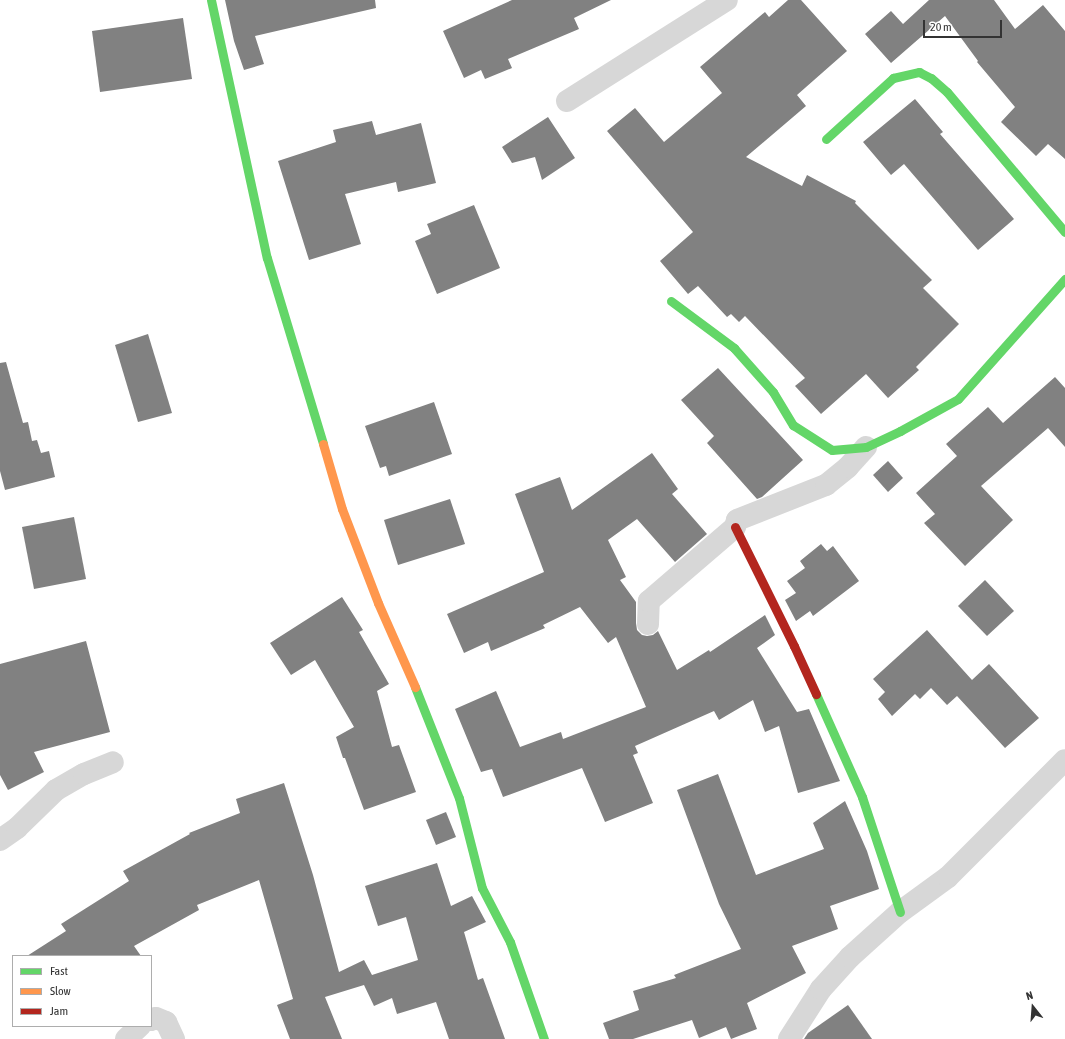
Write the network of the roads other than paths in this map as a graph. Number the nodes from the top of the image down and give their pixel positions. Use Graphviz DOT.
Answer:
graph roads {
  1 [pos="211,0"];
  2 [pos="727,0"];
  3 [pos="567,101"];
  4 [pos="826,139"];
  5 [pos="1065,232"];
  6 [pos="1065,279"];
  7 [pos="671,301"];
  8 [pos="866,447"];
  9 [pos="735,527"];
  10 [pos="648,624"];
  11 [pos="1065,760"];
  12 [pos="113,762"];
  13 [pos="0,840"];
  14 [pos="900,912"];
  15 [pos="152,1020"];
  16 [pos="139,1027"];
  17 [pos="126,1039"];
  18 [pos="174,1039"];
  19 [pos="544,1039"];
  20 [pos="789,1039"];
  1 -- 19 [label="street"];
  2 -- 3 [label="street"];
  4 -- 5 [label="street"];
  6 -- 8 [label="street"];
  7 -- 8 [label="street"];
  8 -- 9 [label="street"];
  9 -- 10 [label="street"];
  9 -- 14 [label="street"];
  11 -- 14 [label="street"];
  12 -- 13 [label="street"];
  14 -- 20 [label="street"];
  15 -- 18 [label="street"];
  16 -- 17 [label="street"];
}
